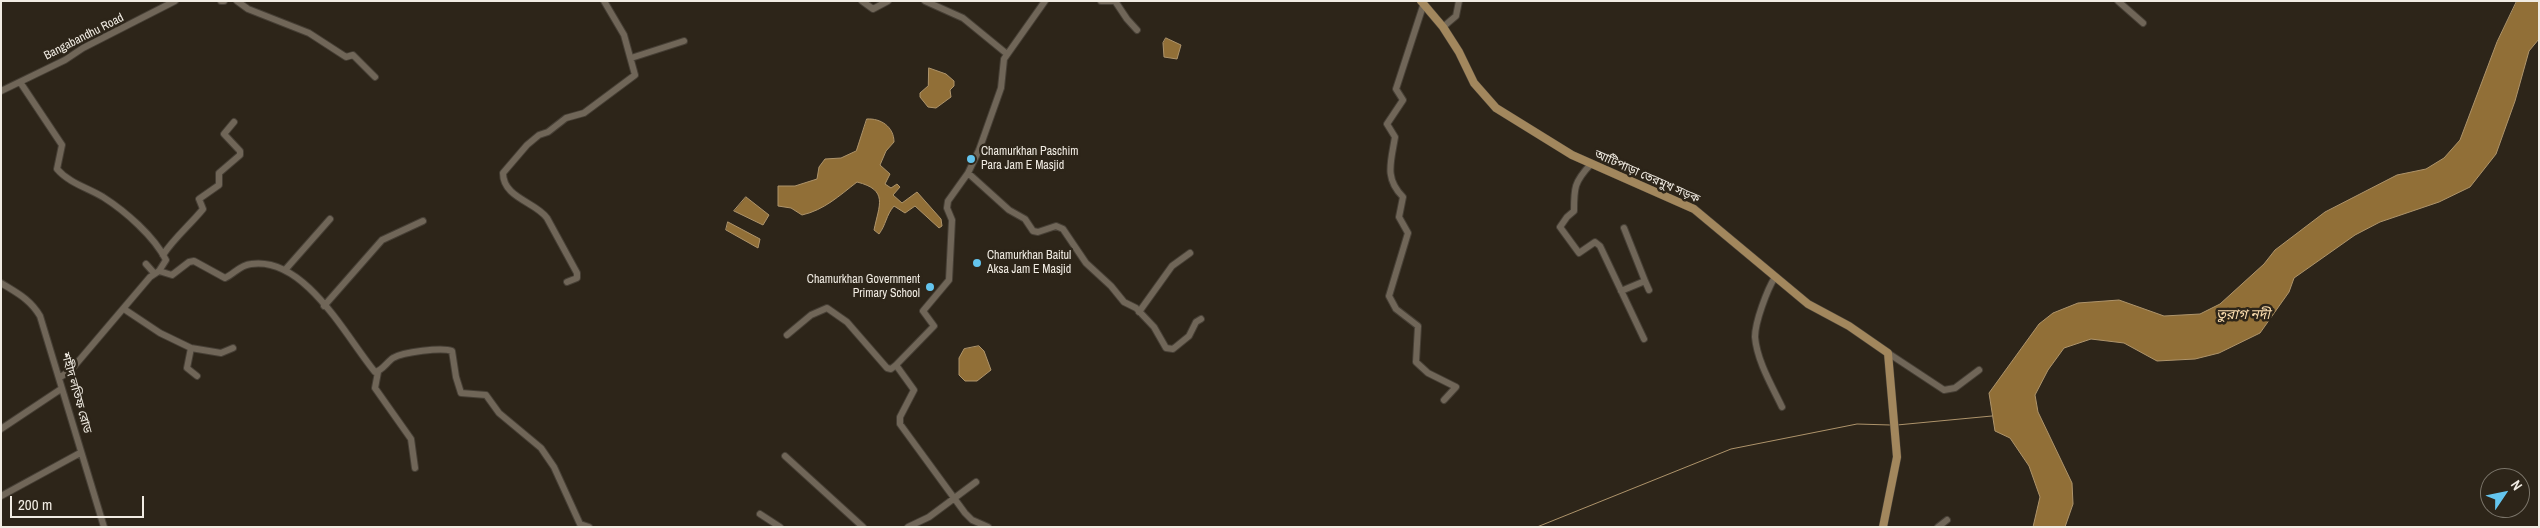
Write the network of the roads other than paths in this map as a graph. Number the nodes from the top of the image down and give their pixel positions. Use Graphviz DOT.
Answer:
graph roads {
  1 [pos="175,1"];
  2 [pos="237,1"];
  3 [pos="604,1"];
  4 [pos="862,1"];
  5 [pos="888,1"];
  6 [pos="924,1"];
  7 [pos="1045,1"];
  8 [pos="1101,1"];
  9 [pos="1114,1"];
  10 [pos="1459,1"];
  11 [pos="2118,1"];
  12 [pos="1422,3"];
  13 [pos="2143,23"];
  14 [pos="1443,27"];
  15 [pos="1137,30"];
  16 [pos="684,41"];
  17 [pos="1006,54"];
  18 [pos="631,58"];
  19 [pos="375,77"];
  20 [pos="20,82"];
  21 [pos="1,91"];
  22 [pos="234,122"];
  23 [pos="1591,164"];
  24 [pos="968,173"];
  25 [pos="330,219"];
  26 [pos="423,221"];
  27 [pos="1624,228"];
  28 [pos="1190,253"];
  29 [pos="163,255"];
  30 [pos="146,264"];
  31 [pos="285,270"];
  32 [pos="156,272"];
  33 [pos="1775,277"];
  34 [pos="1645,281"];
  35 [pos="567,282"];
  36 [pos="1,283"];
  37 [pos="1650,290"];
  38 [pos="1621,291"];
  39 [pos="324,306"];
  40 [pos="124,309"];
  41 [pos="1139,312"];
  42 [pos="1201,319"];
  43 [pos="787,335"];
  44 [pos="1644,339"];
  45 [pos="190,348"];
  46 [pos="233,348"];
  47 [pos="1888,353"];
  48 [pos="896,365"];
  49 [pos="1979,370"];
  50 [pos="378,372"];
  51 [pos="197,376"];
  52 [pos="59,378"];
  53 [pos="61,388"];
  54 [pos="1444,400"];
  55 [pos="1782,407"];
  56 [pos="1,429"];
  57 [pos="80,453"];
  58 [pos="785,456"];
  59 [pos="415,468"];
  60 [pos="976,482"];
  61 [pos="1,496"];
  62 [pos="955,498"];
  63 [pos="760,514"];
  64 [pos="1947,520"];
  65 [pos="104,527"];
  66 [pos="589,527"];
  67 [pos="780,527"];
  68 [pos="863,527"];
  69 [pos="908,527"];
  70 [pos="988,527"];
  71 [pos="1883,527"];
  72 [pos="1938,527"];
  1 -- 20 [label="street, Bangabandhu Road"];
  2 -- 19 [label="street"];
  3 -- 18 [label="street"];
  4 -- 5 [label="street"];
  6 -- 17 [label="street"];
  7 -- 17 [label="street"];
  8 -- 9 [label="street"];
  9 -- 15 [label="street"];
  10 -- 14 [label="street"];
  11 -- 13 [label="street"];
  12 -- 14 [label="main road, আটিপাড়া তেরমুখ সড়ক"];
  12 -- 54 [label="street"];
  14 -- 23 [label="main road, আটিপাড়া তেরমুখ সড়ক"];
  16 -- 18 [label="street"];
  17 -- 24 [label="street"];
  18 -- 35 [label="street"];
  20 -- 21 [label="street, Bangabandhu Road"];
  20 -- 29 [label="street"];
  22 -- 29 [label="street"];
  23 -- 33 [label="main road, আটিপাড়া তেরমুখ সড়ক"];
  23 -- 38 [label="street"];
  24 -- 41 [label="street"];
  24 -- 48 [label="street"];
  25 -- 31 [label="street"];
  26 -- 39 [label="street"];
  27 -- 34 [label="street"];
  28 -- 41 [label="street"];
  29 -- 32 [label="street"];
  30 -- 32 [label="street"];
  31 -- 32 [label="street"];
  31 -- 39 [label="street"];
  32 -- 40 [label="street"];
  33 -- 47 [label="main road, আটিপাড়া তেরমুখ সড়ক"];
  33 -- 55 [label="street"];
  34 -- 37 [label="street"];
  34 -- 38 [label="street"];
  36 -- 52 [label="street, শহীদ লতিফ রোড"];
  38 -- 44 [label="street"];
  39 -- 50 [label="street"];
  40 -- 45 [label="street"];
  40 -- 52 [label="street"];
  41 -- 42 [label="street"];
  43 -- 48 [label="street"];
  45 -- 46 [label="street"];
  45 -- 51 [label="street"];
  47 -- 49 [label="street"];
  47 -- 71 [label="main road"];
  48 -- 62 [label="street"];
  50 -- 59 [label="street"];
  50 -- 66 [label="street"];
  52 -- 53 [label="street, শহীদ লতিফ রোড"];
  53 -- 56 [label="street"];
  53 -- 57 [label="street, শহীদ লতিফ রোড"];
  57 -- 61 [label="street"];
  57 -- 65 [label="street, শহীদ লতিফ রোড"];
  58 -- 68 [label="street"];
  60 -- 62 [label="street"];
  62 -- 69 [label="street"];
  62 -- 70 [label="street"];
  63 -- 67 [label="street"];
  64 -- 72 [label="street"];
}
